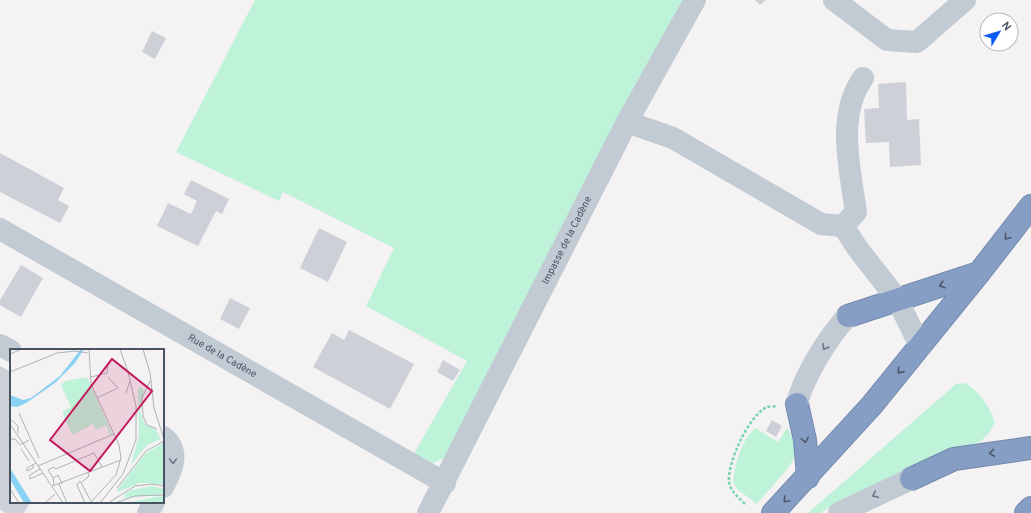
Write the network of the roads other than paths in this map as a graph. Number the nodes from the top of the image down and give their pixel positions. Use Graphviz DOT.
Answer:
graph roads {
  1 [pos="695,0"];
  2 [pos="834,0"];
  3 [pos="965,0"];
  4 [pos="863,78"];
  5 [pos="627,122"];
  6 [pos="1031,206"];
  7 [pos="843,226"];
  8 [pos="0,229"];
  9 [pos="979,273"];
  10 [pos="897,299"];
  11 [pos="848,316"];
  12 [pos="0,345"];
  13 [pos="920,346"];
  14 [pos="10,350"];
  15 [pos="797,404"];
  16 [pos="164,438"];
  17 [pos="1031,448"];
  18 [pos="808,477"];
  19 [pos="911,479"];
  20 [pos="445,483"];
  21 [pos="164,485"];
  22 [pos="153,503"];
  23 [pos="1031,508"];
  24 [pos="148,513"];
  25 [pos="428,513"];
  26 [pos="773,513"];
  27 [pos="839,513"];
  28 [pos="1026,513"];
  1 -- 5 [label="street, Impasse de la Cadène"];
  2 -- 3 [label="street"];
  4 -- 7 [label="street"];
  5 -- 7 [label="street"];
  5 -- 20 [label="street, Impasse de la Cadène"];
  6 -- 9 [label="highway, one-way"];
  7 -- 10 [label="street"];
  8 -- 20 [label="street, Rue de la Cadène"];
  9 -- 10 [label="highway, one-way"];
  9 -- 13 [label="highway"];
  10 -- 11 [label="highway"];
  10 -- 13 [label="street"];
  11 -- 15 [label="street, one-way"];
  12 -- 14 [label="street"];
  13 -- 18 [label="highway, one-way"];
  15 -- 18 [label="highway, one-way"];
  16 -- 21 [label="street, one-way"];
  17 -- 19 [label="highway, one-way"];
  18 -- 26 [label="highway, one-way"];
  19 -- 27 [label="street, one-way"];
  20 -- 25 [label="street, Impasse de la Cadène"];
  22 -- 24 [label="street"];
  23 -- 28 [label="highway"];
}
